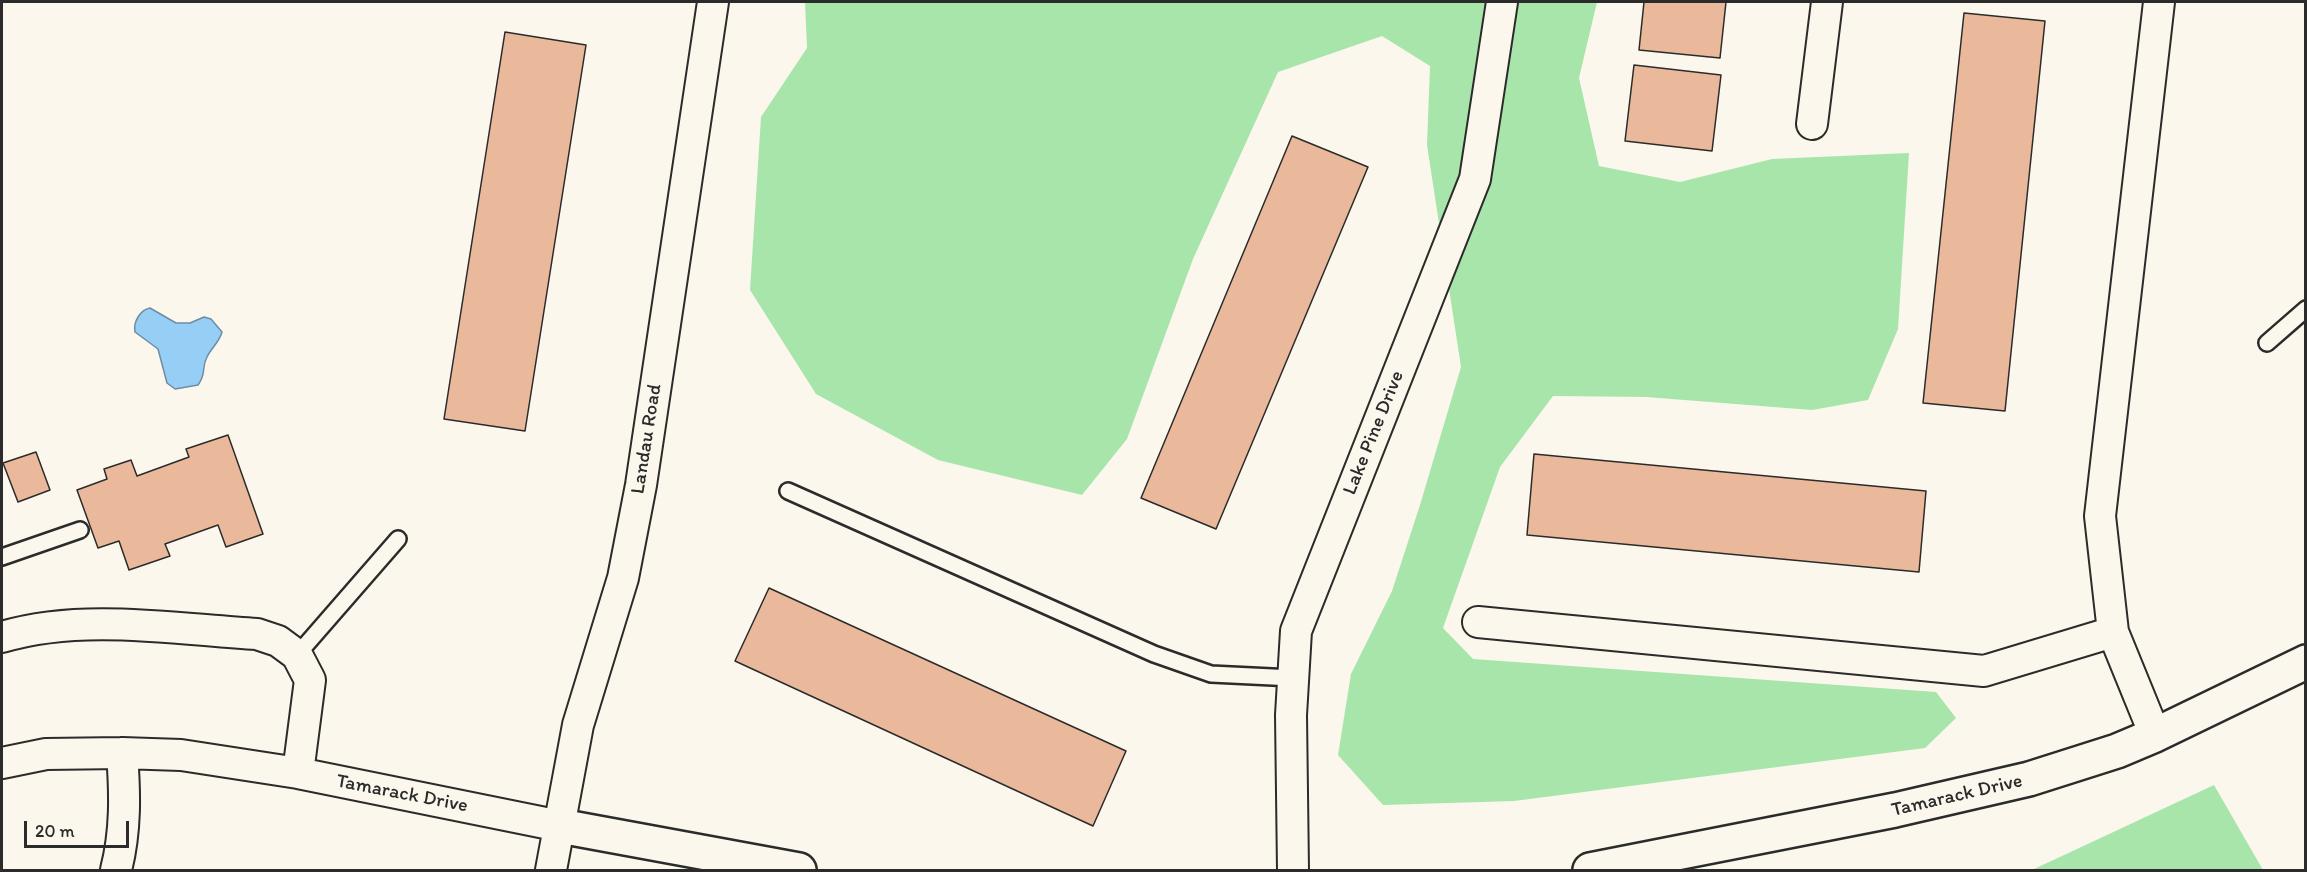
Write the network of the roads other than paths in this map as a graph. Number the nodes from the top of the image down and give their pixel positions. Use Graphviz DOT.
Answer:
graph roads {
  1 [pos="713,2"];
  2 [pos="1502,2"];
  3 [pos="1827,2"];
  4 [pos="2159,2"];
  5 [pos="1812,124"];
  6 [pos="2306,309"];
  7 [pos="2266,343"];
  8 [pos="788,491"];
  9 [pos="80,530"];
  10 [pos="398,538"];
  11 [pos="2,557"];
  12 [pos="1478,622"];
  13 [pos="2113,632"];
  14 [pos="2,637"];
  15 [pos="297,655"];
  16 [pos="2306,662"];
  17 [pos="1293,678"];
  18 [pos="2155,735"];
  19 [pos="122,753"];
  20 [pos="2,763"];
  21 [pos="298,773"];
  22 [pos="560,826"];
  23 [pos="116,870"];
  24 [pos="551,870"];
  25 [pos="799,870"];
  26 [pos="1293,870"];
  27 [pos="1590,870"];
  1 -- 22 [label="street, Landau Road"];
  2 -- 17 [label="street, Lake Pine Drive"];
  3 -- 5 [label="street"];
  4 -- 13 [label="street"];
  6 -- 7 [label="lane"];
  8 -- 17 [label="lane"];
  9 -- 11 [label="lane"];
  10 -- 15 [label="lane"];
  12 -- 13 [label="street"];
  13 -- 18 [label="street"];
  14 -- 15 [label="street"];
  15 -- 21 [label="street"];
  16 -- 18 [label="street, Tamarack Drive"];
  17 -- 26 [label="street, Lake Pine Drive"];
  18 -- 27 [label="street, Tamarack Drive"];
  19 -- 20 [label="street, Tamarack Drive"];
  19 -- 21 [label="street, Tamarack Drive"];
  19 -- 23 [label="street"];
  21 -- 22 [label="street, Tamarack Drive"];
  22 -- 24 [label="street, Landau Road"];
  22 -- 25 [label="street, Tamarack Drive"];
}
